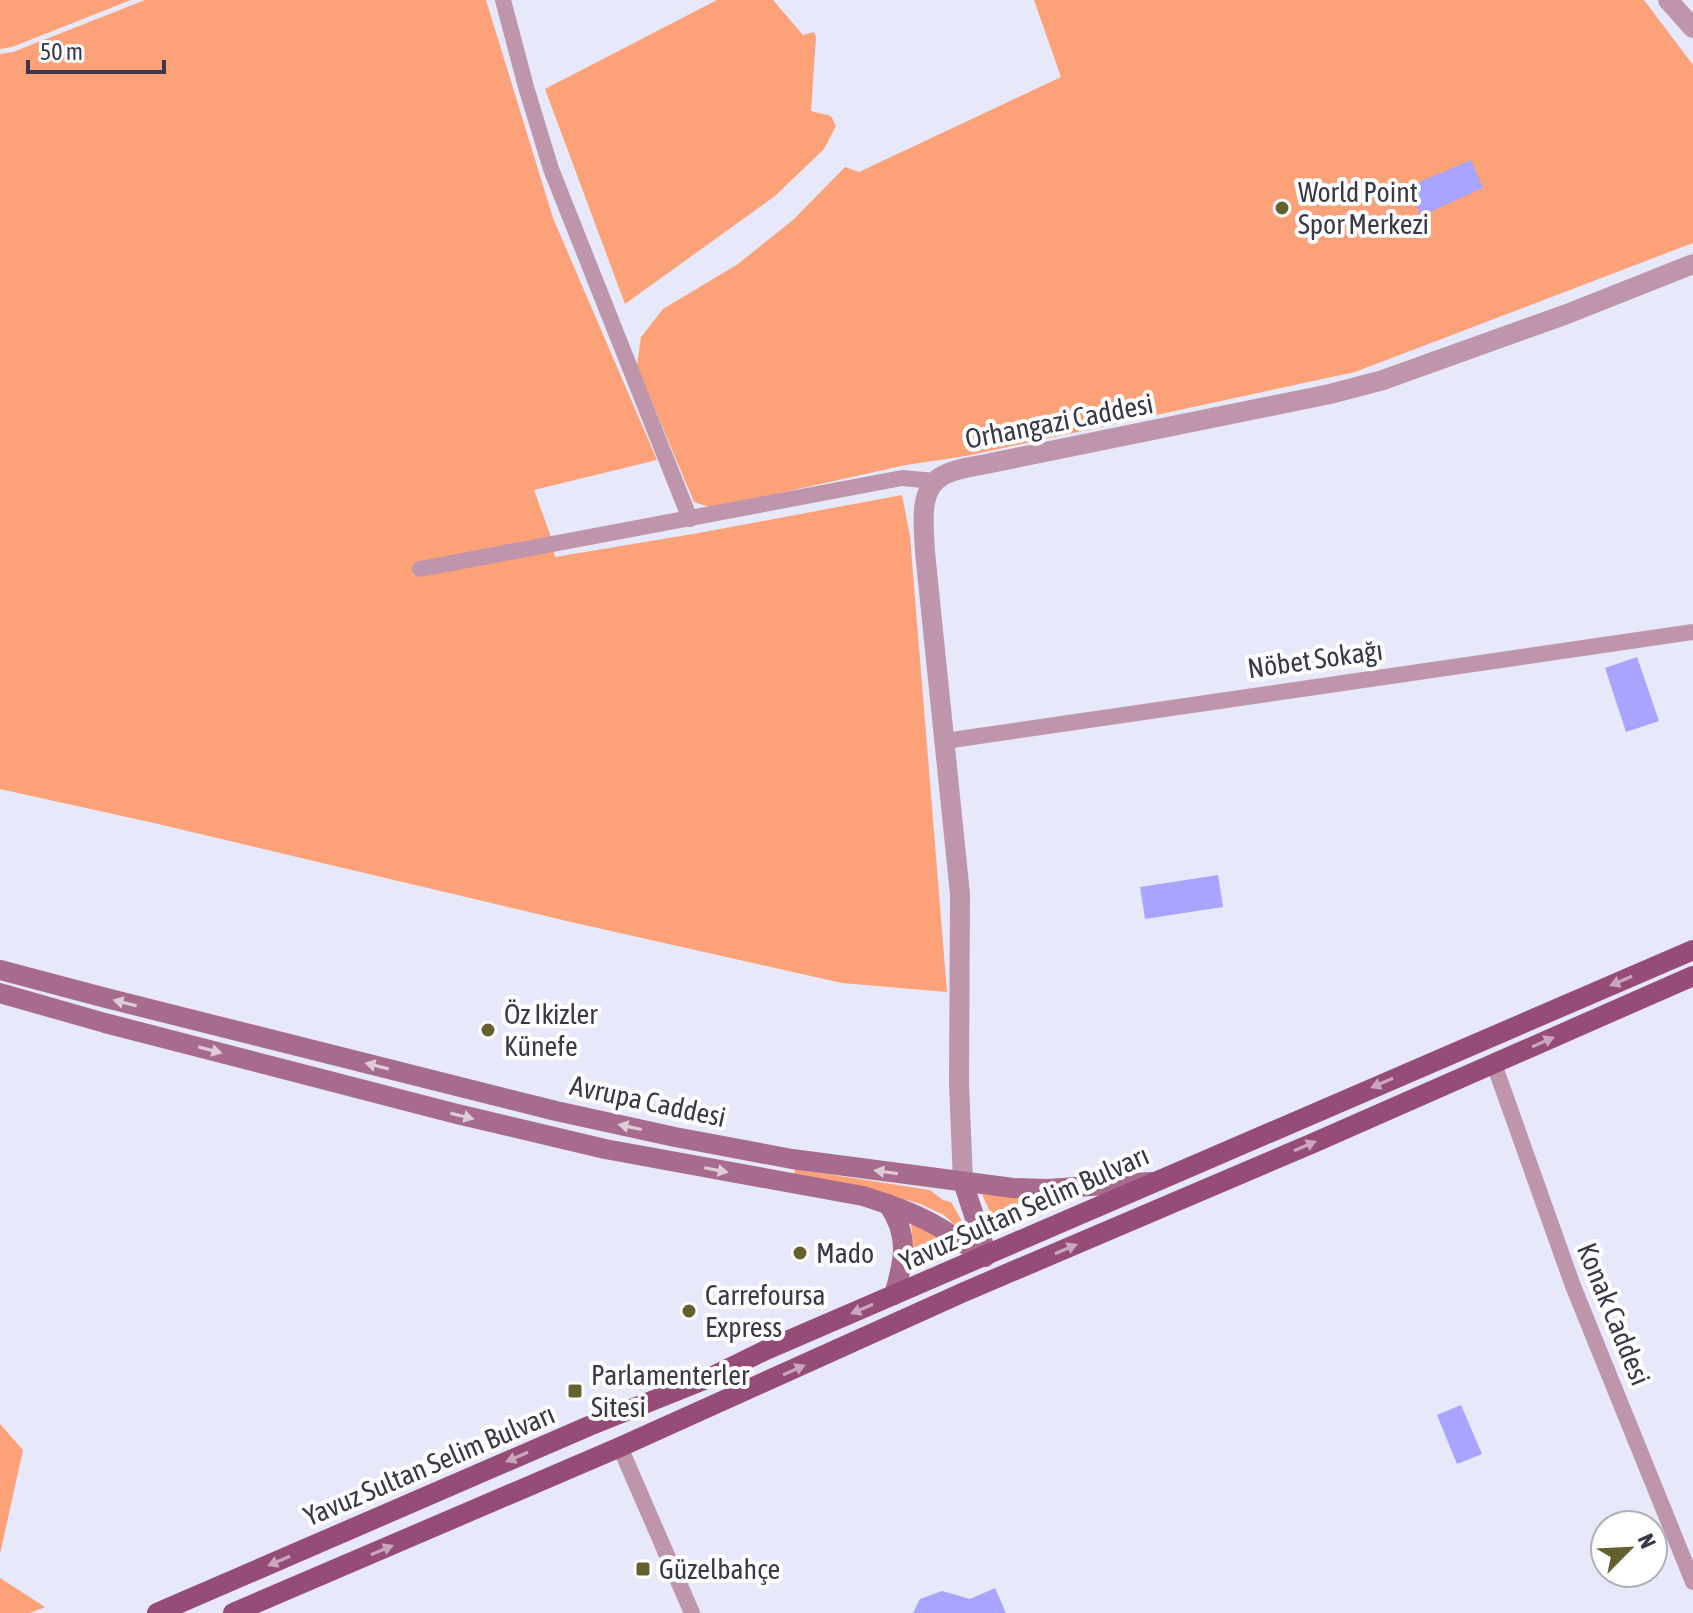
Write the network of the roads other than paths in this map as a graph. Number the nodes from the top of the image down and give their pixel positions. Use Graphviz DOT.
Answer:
graph roads {
  1 [pos="503,0"];
  2 [pos="1668,0"];
  3 [pos="1693,28"];
  4 [pos="1693,264"];
  5 [pos="935,481"];
  6 [pos="690,519"];
  7 [pos="420,569"];
  8 [pos="1693,632"];
  9 [pos="945,741"];
  10 [pos="1693,950"];
  11 [pos="0,970"];
  12 [pos="1693,976"];
  13 [pos="0,993"];
  14 [pos="1494,1064"];
  15 [pos="1155,1181"];
  16 [pos="963,1182"];
  17 [pos="888,1204"];
  18 [pos="985,1257"];
  19 [pos="995,1279"];
  20 [pos="894,1295"];
  21 [pos="597,1423"];
  22 [pos="620,1447"];
  23 [pos="598,1456"];
  24 [pos="1693,1582"];
  25 [pos="157,1613"];
  26 [pos="233,1613"];
  27 [pos="692,1613"];
  1 -- 6 [label="street"];
  2 -- 3 [label="street"];
  4 -- 5 [label="street, Orhangazi Caddesi"];
  5 -- 6 [label="street, Orhangazi Caddesi"];
  5 -- 9 [label="street"];
  6 -- 7 [label="street, Orhangazi Caddesi"];
  8 -- 9 [label="street, Nöbet Sokağı"];
  9 -- 16 [label="street"];
  10 -- 15 [label="main road, Yavuz Sultan Selim Bulvarı, one-way"];
  16 -- 11 [label="main road, Avrupa Caddesi, one-way"];
  14 -- 12 [label="main road, Yavuz Sultan Selim Bulvarı, one-way"];
  13 -- 17 [label="main road, Avrupa Caddesi, one-way"];
  19 -- 14 [label="main road, Yavuz Sultan Selim Bulvarı, one-way"];
  14 -- 24 [label="street, Konak Caddesi"];
  15 -- 16 [label="main road, Avrupa Caddesi"];
  15 -- 18 [label="main road, Yavuz Sultan Selim Bulvarı"];
  16 -- 18 [label="main road"];
  17 -- 18 [label="main road, Avrupa Caddesi"];
  17 -- 20 [label="main road"];
  18 -- 19 [label="main road"];
  18 -- 20 [label="main road, Yavuz Sultan Selim Bulvarı"];
  22 -- 19 [label="main road, Yavuz Sultan Selim Bulvarı, one-way"];
  20 -- 21 [label="main road, Yavuz Sultan Selim Bulvarı, one-way"];
  21 -- 22 [label="main road"];
  21 -- 23 [label="main road"];
  21 -- 25 [label="main road, Yavuz Sultan Selim Bulvarı, one-way"];
  22 -- 23 [label="main road, Yavuz Sultan Selim Bulvarı"];
  22 -- 27 [label="street"];
  26 -- 23 [label="main road, Yavuz Sultan Selim Bulvarı, one-way"];
}
